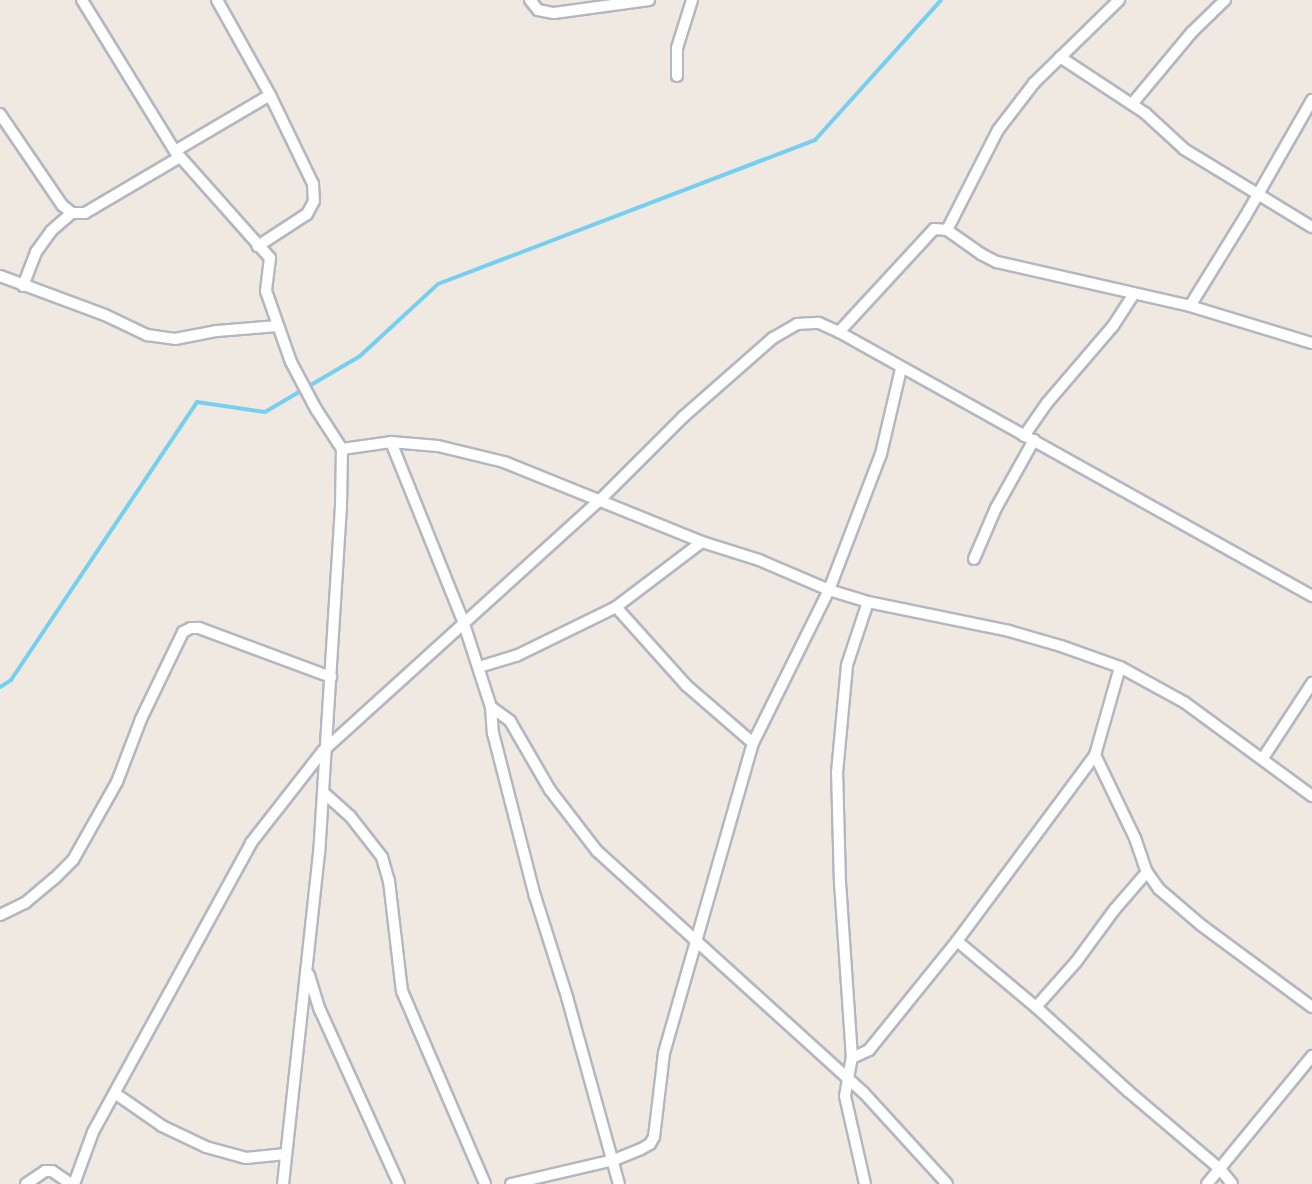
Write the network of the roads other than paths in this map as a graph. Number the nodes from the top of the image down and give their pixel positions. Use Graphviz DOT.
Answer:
graph roads {
  1 [pos="82,0"];
  2 [pos="217,0"];
  3 [pos="530,0"];
  4 [pos="649,0"];
  5 [pos="692,0"];
  6 [pos="1119,0"];
  7 [pos="1225,0"];
  8 [pos="1060,57"];
  9 [pos="677,76"];
  10 [pos="270,95"];
  11 [pos="1312,100"];
  12 [pos="1132,104"];
  13 [pos="0,114"];
  14 [pos="178,154"];
  15 [pos="1257,196"];
  16 [pos="72,213"];
  17 [pos="1312,227"];
  18 [pos="947,230"];
  19 [pos="258,246"];
  20 [pos="0,276"];
  21 [pos="23,286"];
  22 [pos="1134,294"];
  23 [pos="1190,306"];
  24 [pos="278,326"];
  25 [pos="839,332"];
  26 [pos="1312,343"];
  27 [pos="901,369"];
  28 [pos="1029,438"];
  29 [pos="390,442"];
  30 [pos="342,449"];
  31 [pos="601,499"];
  32 [pos="702,542"];
  33 [pos="974,559"];
  34 [pos="829,590"];
  35 [pos="1312,596"];
  36 [pos="868,602"];
  37 [pos="616,607"];
  38 [pos="463,621"];
  39 [pos="479,667"];
  40 [pos="1120,667"];
  41 [pos="331,677"];
  42 [pos="1312,683"];
  43 [pos="491,707"];
  44 [pos="753,743"];
  45 [pos="323,751"];
  46 [pos="1095,755"];
  47 [pos="1263,758"];
  48 [pos="323,792"];
  49 [pos="1312,796"];
  50 [pos="1147,872"];
  51 [pos="0,915"];
  52 [pos="957,941"];
  53 [pos="695,942"];
  54 [pos="308,971"];
  55 [pos="1036,1007"];
  56 [pos="1312,1007"];
  57 [pos="1312,1056"];
  58 [pos="852,1058"];
  59 [pos="847,1079"];
  60 [pos="116,1094"];
  61 [pos="286,1154"];
  62 [pos="614,1160"];
  63 [pos="1220,1169"];
  64 [pos="26,1184"];
  65 [pos="72,1184"];
  66 [pos="283,1184"];
  67 [pos="399,1184"];
  68 [pos="485,1184"];
  69 [pos="511,1184"];
  70 [pos="619,1184"];
  71 [pos="865,1184"];
  72 [pos="947,1184"];
  73 [pos="1207,1184"];
  74 [pos="1232,1184"];
  1 -- 14 [label="street"];
  2 -- 10 [label="street"];
  3 -- 4 [label="street"];
  5 -- 9 [label="street"];
  6 -- 8 [label="street"];
  7 -- 12 [label="street"];
  8 -- 12 [label="street"];
  8 -- 18 [label="street"];
  10 -- 14 [label="street"];
  10 -- 19 [label="street"];
  11 -- 15 [label="street"];
  12 -- 15 [label="street"];
  13 -- 16 [label="street"];
  14 -- 16 [label="street"];
  14 -- 19 [label="street"];
  15 -- 17 [label="street"];
  15 -- 23 [label="street"];
  16 -- 21 [label="street"];
  18 -- 22 [label="street"];
  18 -- 25 [label="street"];
  19 -- 24 [label="street"];
  20 -- 21 [label="street"];
  21 -- 24 [label="street"];
  22 -- 23 [label="street"];
  22 -- 28 [label="street"];
  23 -- 26 [label="street"];
  24 -- 30 [label="street"];
  25 -- 27 [label="street"];
  25 -- 31 [label="street"];
  27 -- 28 [label="street"];
  27 -- 34 [label="street"];
  28 -- 33 [label="street"];
  28 -- 35 [label="street"];
  29 -- 30 [label="street"];
  29 -- 31 [label="street"];
  29 -- 38 [label="street"];
  30 -- 41 [label="street"];
  31 -- 32 [label="street"];
  31 -- 38 [label="street"];
  32 -- 34 [label="street"];
  32 -- 37 [label="street"];
  34 -- 36 [label="street"];
  34 -- 44 [label="street"];
  36 -- 40 [label="street"];
  36 -- 58 [label="street"];
  37 -- 39 [label="street"];
  37 -- 44 [label="street"];
  38 -- 39 [label="street"];
  38 -- 45 [label="street"];
  39 -- 43 [label="street"];
  40 -- 46 [label="street"];
  40 -- 47 [label="street"];
  41 -- 45 [label="street"];
  41 -- 51 [label="street"];
  42 -- 47 [label="street"];
  43 -- 53 [label="street"];
  43 -- 62 [label="street"];
  44 -- 53 [label="street"];
  45 -- 48 [label="street"];
  45 -- 60 [label="street"];
  46 -- 50 [label="street"];
  46 -- 52 [label="street"];
  47 -- 49 [label="street"];
  48 -- 54 [label="street"];
  48 -- 68 [label="street"];
  50 -- 55 [label="street"];
  50 -- 56 [label="street"];
  52 -- 55 [label="street"];
  52 -- 58 [label="street"];
  53 -- 59 [label="street"];
  53 -- 62 [label="street"];
  54 -- 61 [label="street"];
  54 -- 67 [label="street"];
  55 -- 63 [label="street"];
  57 -- 63 [label="street"];
  58 -- 59 [label="street"];
  59 -- 71 [label="street"];
  59 -- 72 [label="street"];
  60 -- 61 [label="street"];
  60 -- 65 [label="street"];
  61 -- 66 [label="street"];
  62 -- 69 [label="street"];
  62 -- 70 [label="street"];
  63 -- 73 [label="street"];
  63 -- 74 [label="street"];
  64 -- 65 [label="street"];
}
